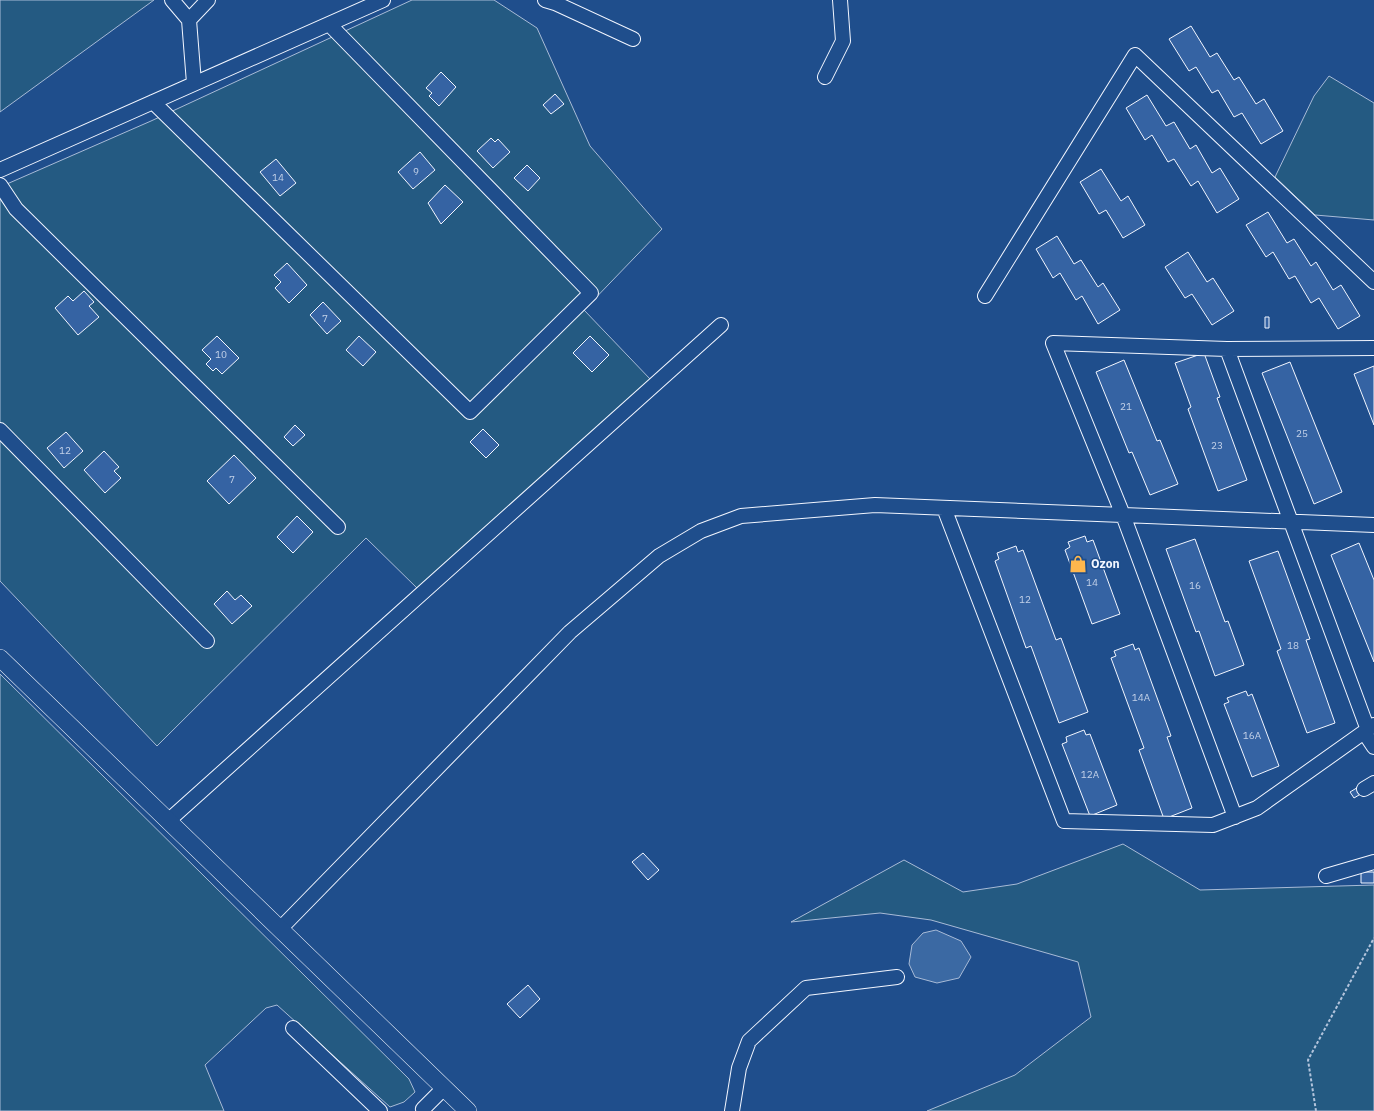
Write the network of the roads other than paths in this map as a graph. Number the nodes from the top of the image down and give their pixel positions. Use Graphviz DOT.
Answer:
graph roads {
  1 [pos="172,0"];
  2 [pos="208,0"];
  3 [pos="383,0"];
  4 [pos="545,0"];
  5 [pos="840,0"];
  6 [pos="189,20"];
  7 [pos="329,24"];
  8 [pos="633,39"];
  9 [pos="825,77"];
  10 [pos="194,83"];
  11 [pos="153,102"];
  12 [pos="0,170"];
  13 [pos="0,185"];
  14 [pos="1374,282"];
  15 [pos="985,296"];
  16 [pos="721,325"];
  17 [pos="1374,348"];
  18 [pos="1227,349"];
  19 [pos="0,430"];
  20 [pos="944,508"];
  21 [pos="1123,515"];
  22 [pos="1291,522"];
  23 [pos="1374,525"];
  24 [pos="338,527"];
  25 [pos="207,641"];
  26 [pos="0,658"];
  27 [pos="1369,729"];
  28 [pos="1374,747"];
  29 [pos="1235,817"];
  30 [pos="168,821"];
  31 [pos="1374,862"];
  32 [pos="1326,876"];
  33 [pos="280,930"];
  34 [pos="897,977"];
  35 [pos="293,1028"];
  36 [pos="444,1088"];
  37 [pos="423,1110"];
  38 [pos="380,1111"];
  39 [pos="468,1111"];
  40 [pos="732,1111"];
  1 -- 6 [label="street"];
  2 -- 6 [label="street"];
  3 -- 7 [label="street"];
  4 -- 8 [label="street"];
  5 -- 9 [label="street"];
  6 -- 10 [label="street"];
  7 -- 10 [label="street"];
  7 -- 11 [label="street"];
  10 -- 11 [label="street"];
  11 -- 12 [label="street"];
  13 -- 24 [label="street"];
  14 -- 15 [label="street"];
  16 -- 30 [label="street"];
  17 -- 18 [label="street"];
  18 -- 21 [label="street"];
  18 -- 22 [label="street"];
  19 -- 25 [label="street"];
  20 -- 21 [label="street"];
  20 -- 29 [label="street"];
  20 -- 33 [label="street"];
  21 -- 22 [label="street"];
  21 -- 29 [label="street"];
  22 -- 23 [label="street"];
  22 -- 27 [label="street"];
  26 -- 30 [label="main road"];
  27 -- 28 [label="street"];
  27 -- 29 [label="street"];
  30 -- 33 [label="main road"];
  31 -- 32 [label="street"];
  33 -- 36 [label="main road"];
  34 -- 40 [label="street"];
  35 -- 38 [label="street"];
  36 -- 37 [label="street"];
  36 -- 39 [label="main road"];
}
